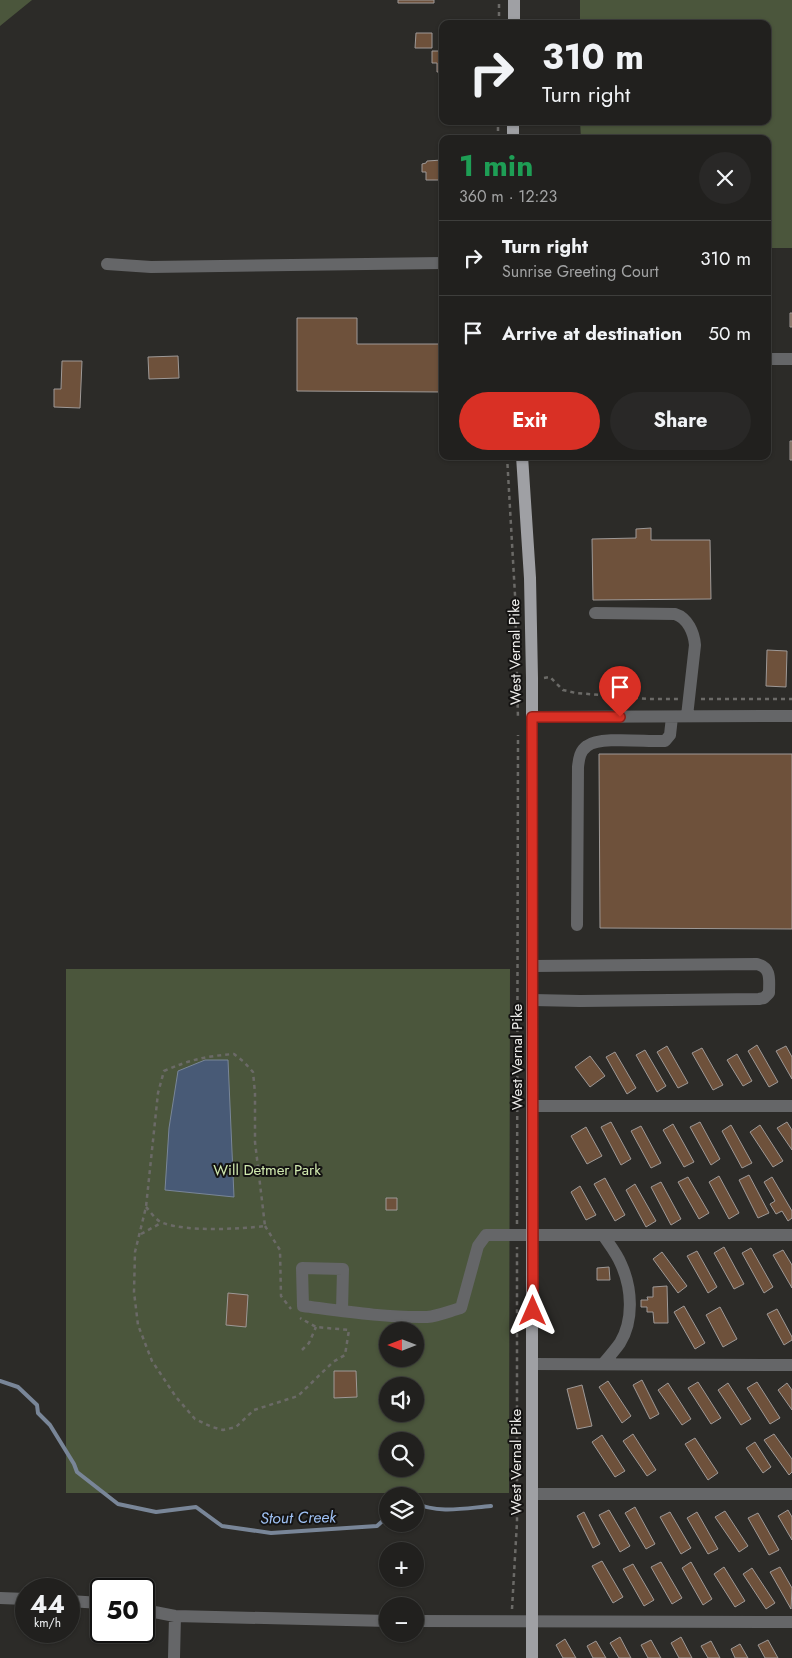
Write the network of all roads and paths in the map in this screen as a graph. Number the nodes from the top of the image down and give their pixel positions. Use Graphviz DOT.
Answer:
graph roads {
  1 [pos="499,0"];
  2 [pos="514,0"];
  3 [pos="499,20"];
  4 [pos="514,20"];
  5 [pos="439,263"];
  6 [pos="107,264"];
  7 [pos="771,359"];
  8 [pos="792,359"];
  9 [pos="507,460"];
  10 [pos="522,460"];
  11 [pos="595,613"];
  12 [pos="550,677"];
  13 [pos="689,699"];
  14 [pos="792,699"];
  15 [pos="687,716"];
  16 [pos="792,716"];
  17 [pos="532,717"];
  18 [pos="672,717"];
  19 [pos="518,724"];
  20 [pos="518,733"];
  21 [pos="576,926"];
  22 [pos="533,966"];
  23 [pos="533,1000"];
  24 [pos="533,1106"];
  25 [pos="792,1106"];
  26 [pos="146,1206"];
  27 [pos="161,1222"];
  28 [pos="265,1226"];
  29 [pos="139,1235"];
  30 [pos="517,1235"];
  31 [pos="533,1235"];
  32 [pos="603,1235"];
  33 [pos="792,1235"];
  34 [pos="292,1311"];
  35 [pos="342,1311"];
  36 [pos="297,1316"];
  37 [pos="316,1327"];
  38 [pos="302,1350"];
  39 [pos="533,1364"];
  40 [pos="603,1364"];
  41 [pos="792,1365"];
  42 [pos="532,1494"];
  43 [pos="792,1494"];
  44 [pos="0,1598"];
  45 [pos="15,1599"];
  46 [pos="155,1612"];
  47 [pos="174,1616"];
  48 [pos="379,1621"];
  49 [pos="424,1621"];
  50 [pos="511,1621"];
  51 [pos="532,1621"];
  52 [pos="792,1622"];
  53 [pos="174,1658"];
  54 [pos="532,1658"];
  1 -- 3 [label="path"];
  2 -- 4 [label="main road"];
  5 -- 6 [label="street"];
  7 -- 8 [label="street"];
  9 -- 19 [label="path"];
  10 -- 17 [label="main road, West Vernal Pike"];
  11 -- 13 [label="street"];
  12 -- 13 [label="path"];
  13 -- 14 [label="path"];
  13 -- 15 [label="street"];
  15 -- 16 [label="street"];
  15 -- 18 [label="street"];
  17 -- 18 [label="street"];
  17 -- 22 [label="main road, West Vernal Pike"];
  18 -- 21 [label="street"];
  20 -- 30 [label="path"];
  22 -- 23 [label="main road, West Vernal Pike"];
  22 -- 23 [label="street"];
  23 -- 24 [label="main road, West Vernal Pike"];
  24 -- 25 [label="street"];
  24 -- 31 [label="main road, West Vernal Pike"];
  26 -- 27 [label="path"];
  26 -- 28 [label="path"];
  26 -- 29 [label="path"];
  27 -- 28 [label="path"];
  27 -- 29 [label="path"];
  28 -- 34 [label="path"];
  29 -- 37 [label="path"];
  30 -- 31 [label="street"];
  30 -- 35 [label="street"];
  30 -- 50 [label="path"];
  31 -- 32 [label="street"];
  31 -- 39 [label="main road, West Vernal Pike"];
  32 -- 33 [label="street"];
  32 -- 40 [label="street"];
  35 -- 35 [label="street"];
  36 -- 37 [label="path"];
  37 -- 38 [label="path"];
  39 -- 40 [label="street"];
  39 -- 42 [label="main road, West Vernal Pike"];
  40 -- 41 [label="street"];
  42 -- 43 [label="street"];
  42 -- 51 [label="main road, West Vernal Pike"];
  44 -- 45 [label="street"];
  46 -- 47 [label="street"];
  47 -- 48 [label="street"];
  47 -- 53 [label="street"];
  49 -- 50 [label="street"];
  50 -- 51 [label="street"];
  51 -- 52 [label="street"];
  51 -- 54 [label="main road, West Vernal Pike"];
}
